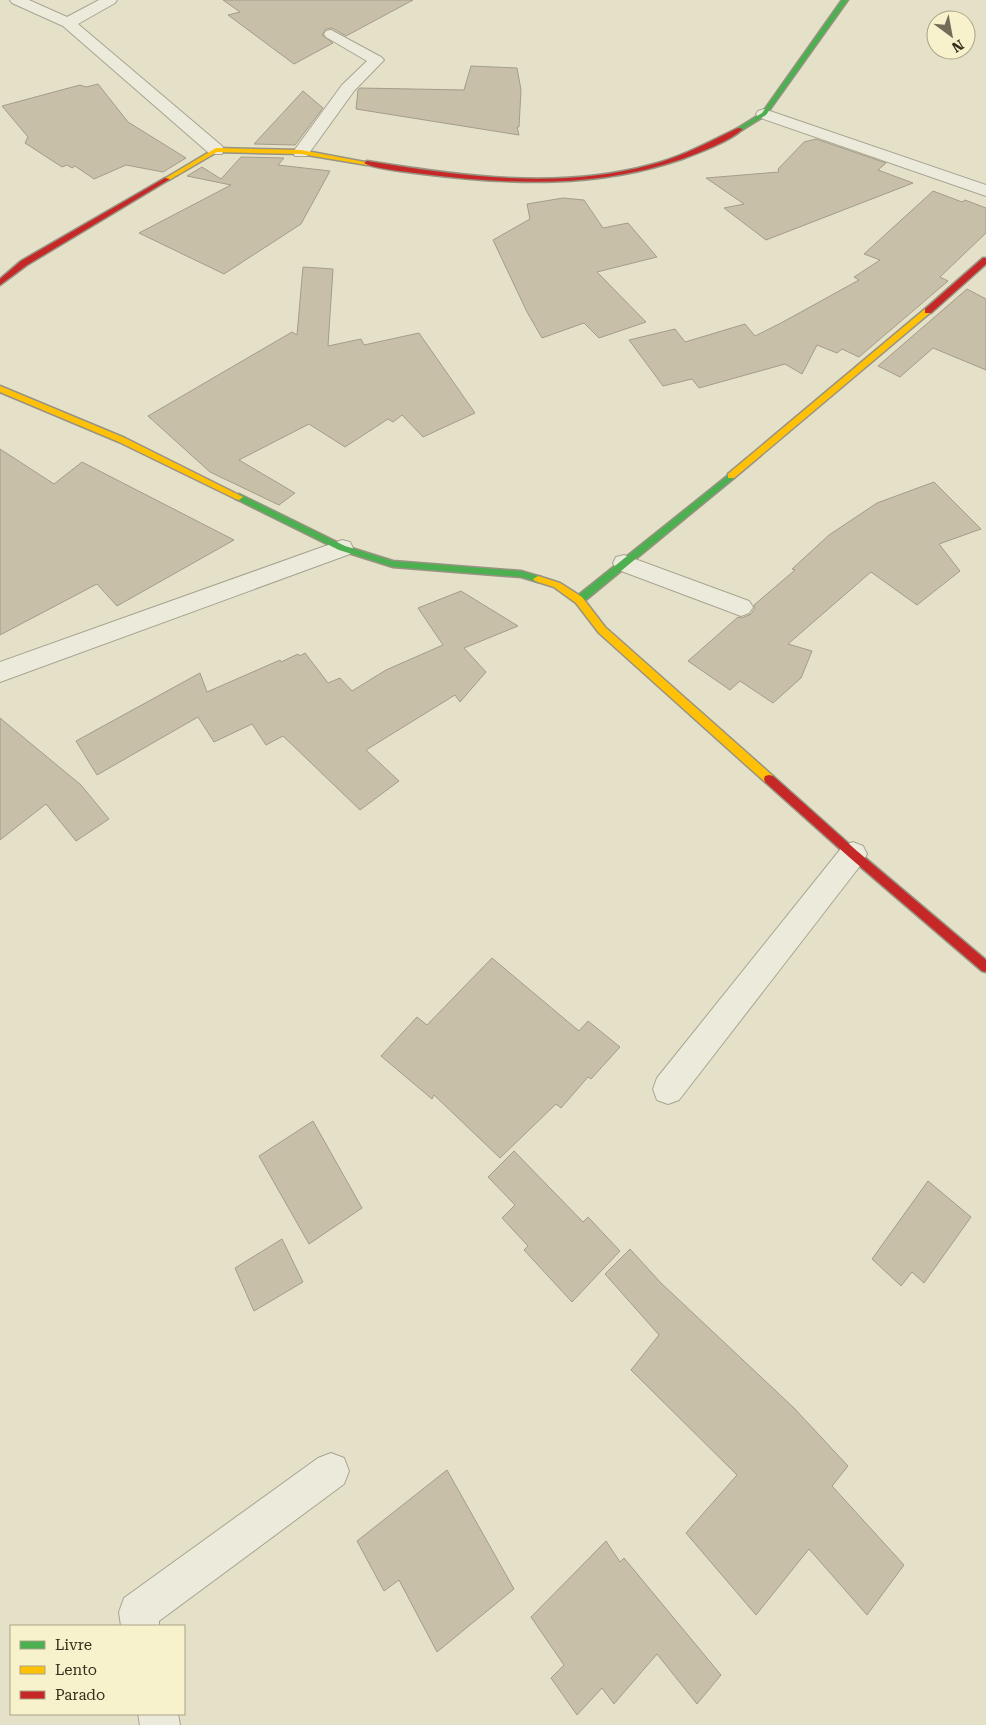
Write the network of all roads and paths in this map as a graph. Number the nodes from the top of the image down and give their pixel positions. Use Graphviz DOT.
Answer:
graph roads {
  1 [pos="17,0"];
  2 [pos="110,0"];
  3 [pos="845,0"];
  4 [pos="68,23"];
  5 [pos="331,34"];
  6 [pos="764,114"];
  7 [pos="216,150"];
  8 [pos="301,152"];
  9 [pos="986,191"];
  10 [pos="986,260"];
  11 [pos="0,283"];
  12 [pos="0,389"];
  13 [pos="342,548"];
  14 [pos="624,563"];
  15 [pos="579,600"];
  16 [pos="741,607"];
  17 [pos="0,672"];
  18 [pos="853,854"];
  19 [pos="986,967"];
  20 [pos="668,1089"];
  21 [pos="331,1471"];
  22 [pos="140,1625"];
  1 -- 4 [label="street"];
  2 -- 4 [label="street"];
  3 -- 6 [label="street"];
  4 -- 7 [label="street"];
  5 -- 8 [label="street"];
  6 -- 8 [label="street"];
  6 -- 9 [label="street"];
  7 -- 8 [label="street"];
  7 -- 11 [label="street"];
  10 -- 14 [label="street"];
  12 -- 13 [label="street"];
  13 -- 15 [label="street"];
  13 -- 17 [label="street"];
  14 -- 15 [label="street"];
  14 -- 16 [label="street"];
  15 -- 18 [label="street"];
  18 -- 19 [label="street"];
  18 -- 20 [label="street"];
  21 -- 22 [label="street"];
}
